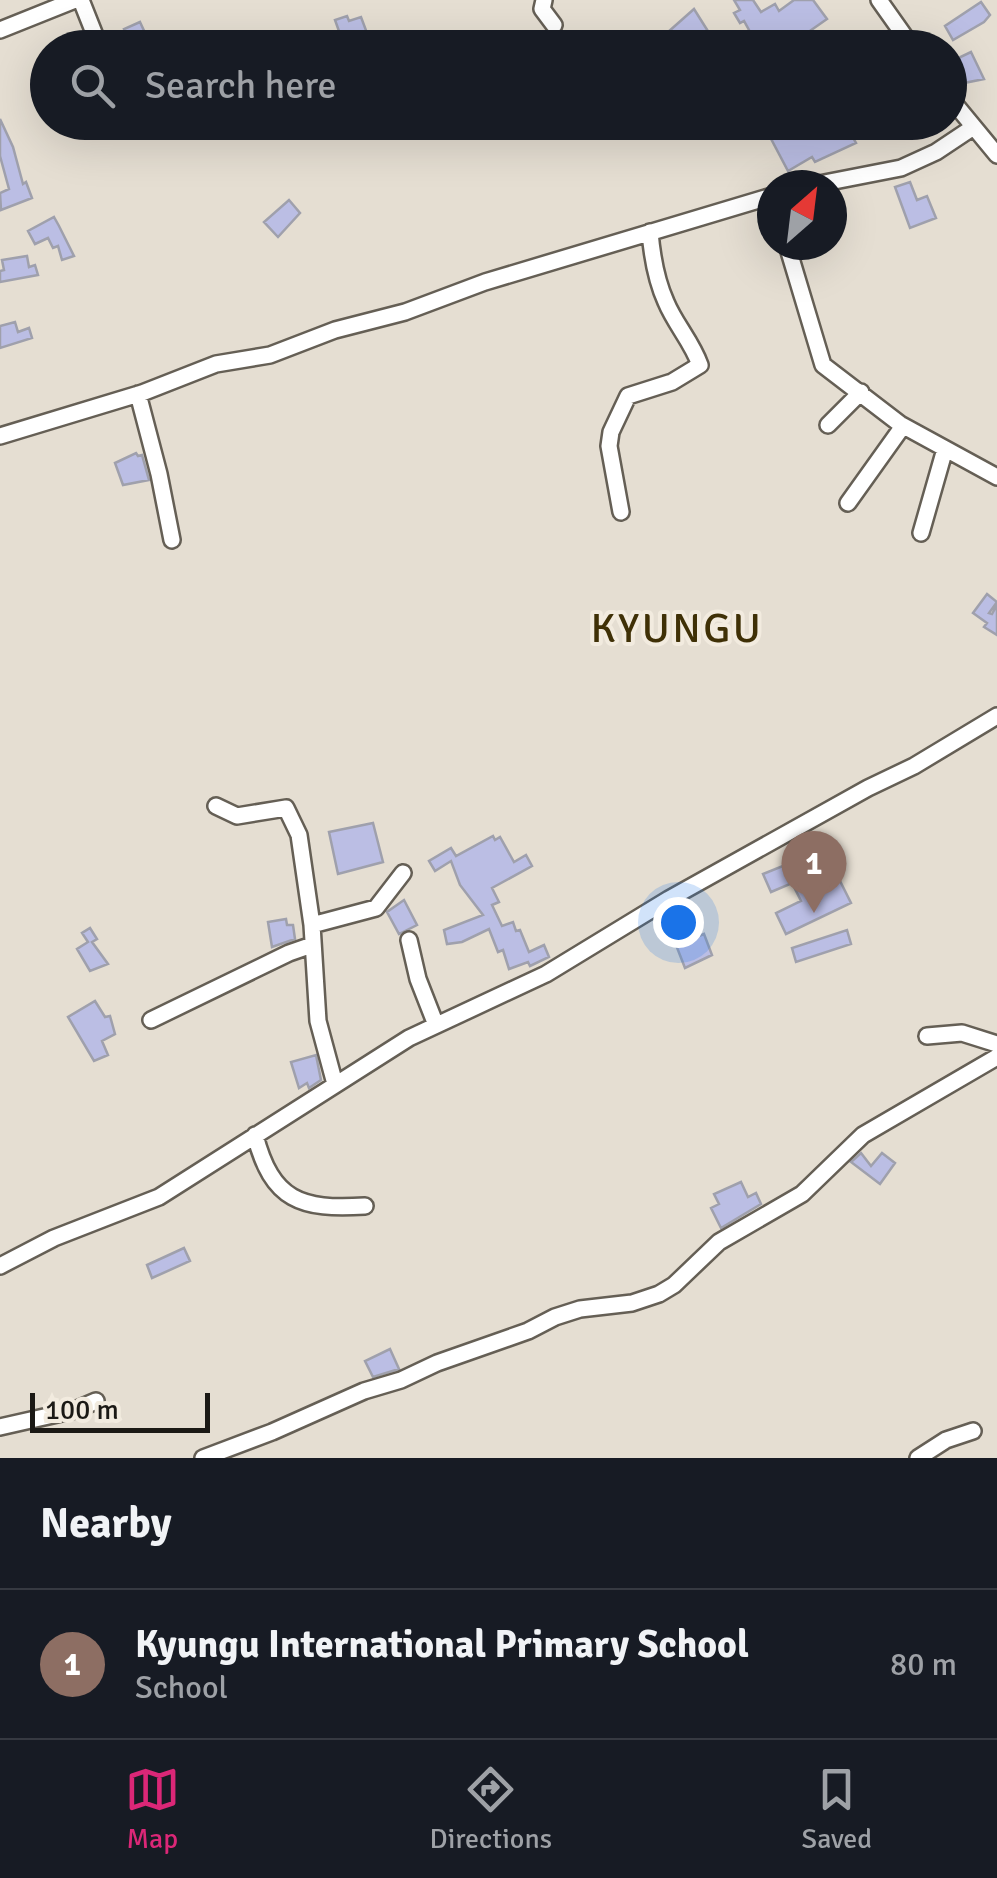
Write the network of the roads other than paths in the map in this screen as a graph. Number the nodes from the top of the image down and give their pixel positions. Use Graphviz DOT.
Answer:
graph roads {
  1 [pos="78,0"];
  2 [pos="544,0"];
  3 [pos="879,0"];
  4 [pos="554,25"];
  5 [pos="0,30"];
  6 [pos="92,30"];
  7 [pos="900,30"];
  8 [pos="967,121"];
  9 [pos="972,128"];
  10 [pos="967,131"];
  11 [pos="954,140"];
  12 [pos="997,155"];
  13 [pos="847,179"];
  14 [pos="757,202"];
  15 [pos="650,232"];
  16 [pos="792,260"];
  17 [pos="860,392"];
  18 [pos="138,394"];
  19 [pos="828,425"];
  20 [pos="904,426"];
  21 [pos="0,436"];
  22 [pos="945,449"];
  23 [pos="997,476"];
  24 [pos="848,503"];
  25 [pos="621,512"];
  26 [pos="921,533"];
  27 [pos="172,540"];
  28 [pos="997,716"];
  29 [pos="216,806"];
  30 [pos="404,873"];
  31 [pos="312,925"];
  32 [pos="409,940"];
  33 [pos="312,945"];
  34 [pos="151,1020"];
  35 [pos="436,1026"];
  36 [pos="927,1036"];
  37 [pos="997,1044"];
  38 [pos="997,1058"];
  39 [pos="336,1084"];
  40 [pos="255,1135"];
  41 [pos="365,1206"];
  42 [pos="0,1266"];
  43 [pos="96,1401"];
  44 [pos="0,1427"];
  45 [pos="973,1431"];
  46 [pos="204,1458"];
  47 [pos="918,1458"];
  1 -- 5 [label="street"];
  1 -- 6 [label="street"];
  2 -- 4 [label="street"];
  3 -- 7 [label="street"];
  8 -- 9 [label="street"];
  9 -- 10 [label="street"];
  9 -- 12 [label="street"];
  11 -- 13 [label="street"];
  14 -- 15 [label="street"];
  15 -- 18 [label="street"];
  15 -- 25 [label="street"];
  16 -- 17 [label="street"];
  17 -- 19 [label="street"];
  17 -- 20 [label="street"];
  18 -- 21 [label="street"];
  18 -- 27 [label="street"];
  20 -- 22 [label="street"];
  20 -- 24 [label="street"];
  22 -- 23 [label="street"];
  22 -- 26 [label="street"];
  28 -- 35 [label="street"];
  29 -- 31 [label="street"];
  30 -- 31 [label="street"];
  31 -- 33 [label="street"];
  32 -- 35 [label="street"];
  33 -- 34 [label="street"];
  33 -- 39 [label="street"];
  35 -- 39 [label="street"];
  36 -- 37 [label="street"];
  38 -- 46 [label="street"];
  39 -- 40 [label="street"];
  40 -- 41 [label="street"];
  40 -- 42 [label="street"];
  43 -- 44 [label="street"];
  45 -- 47 [label="street"];
}
